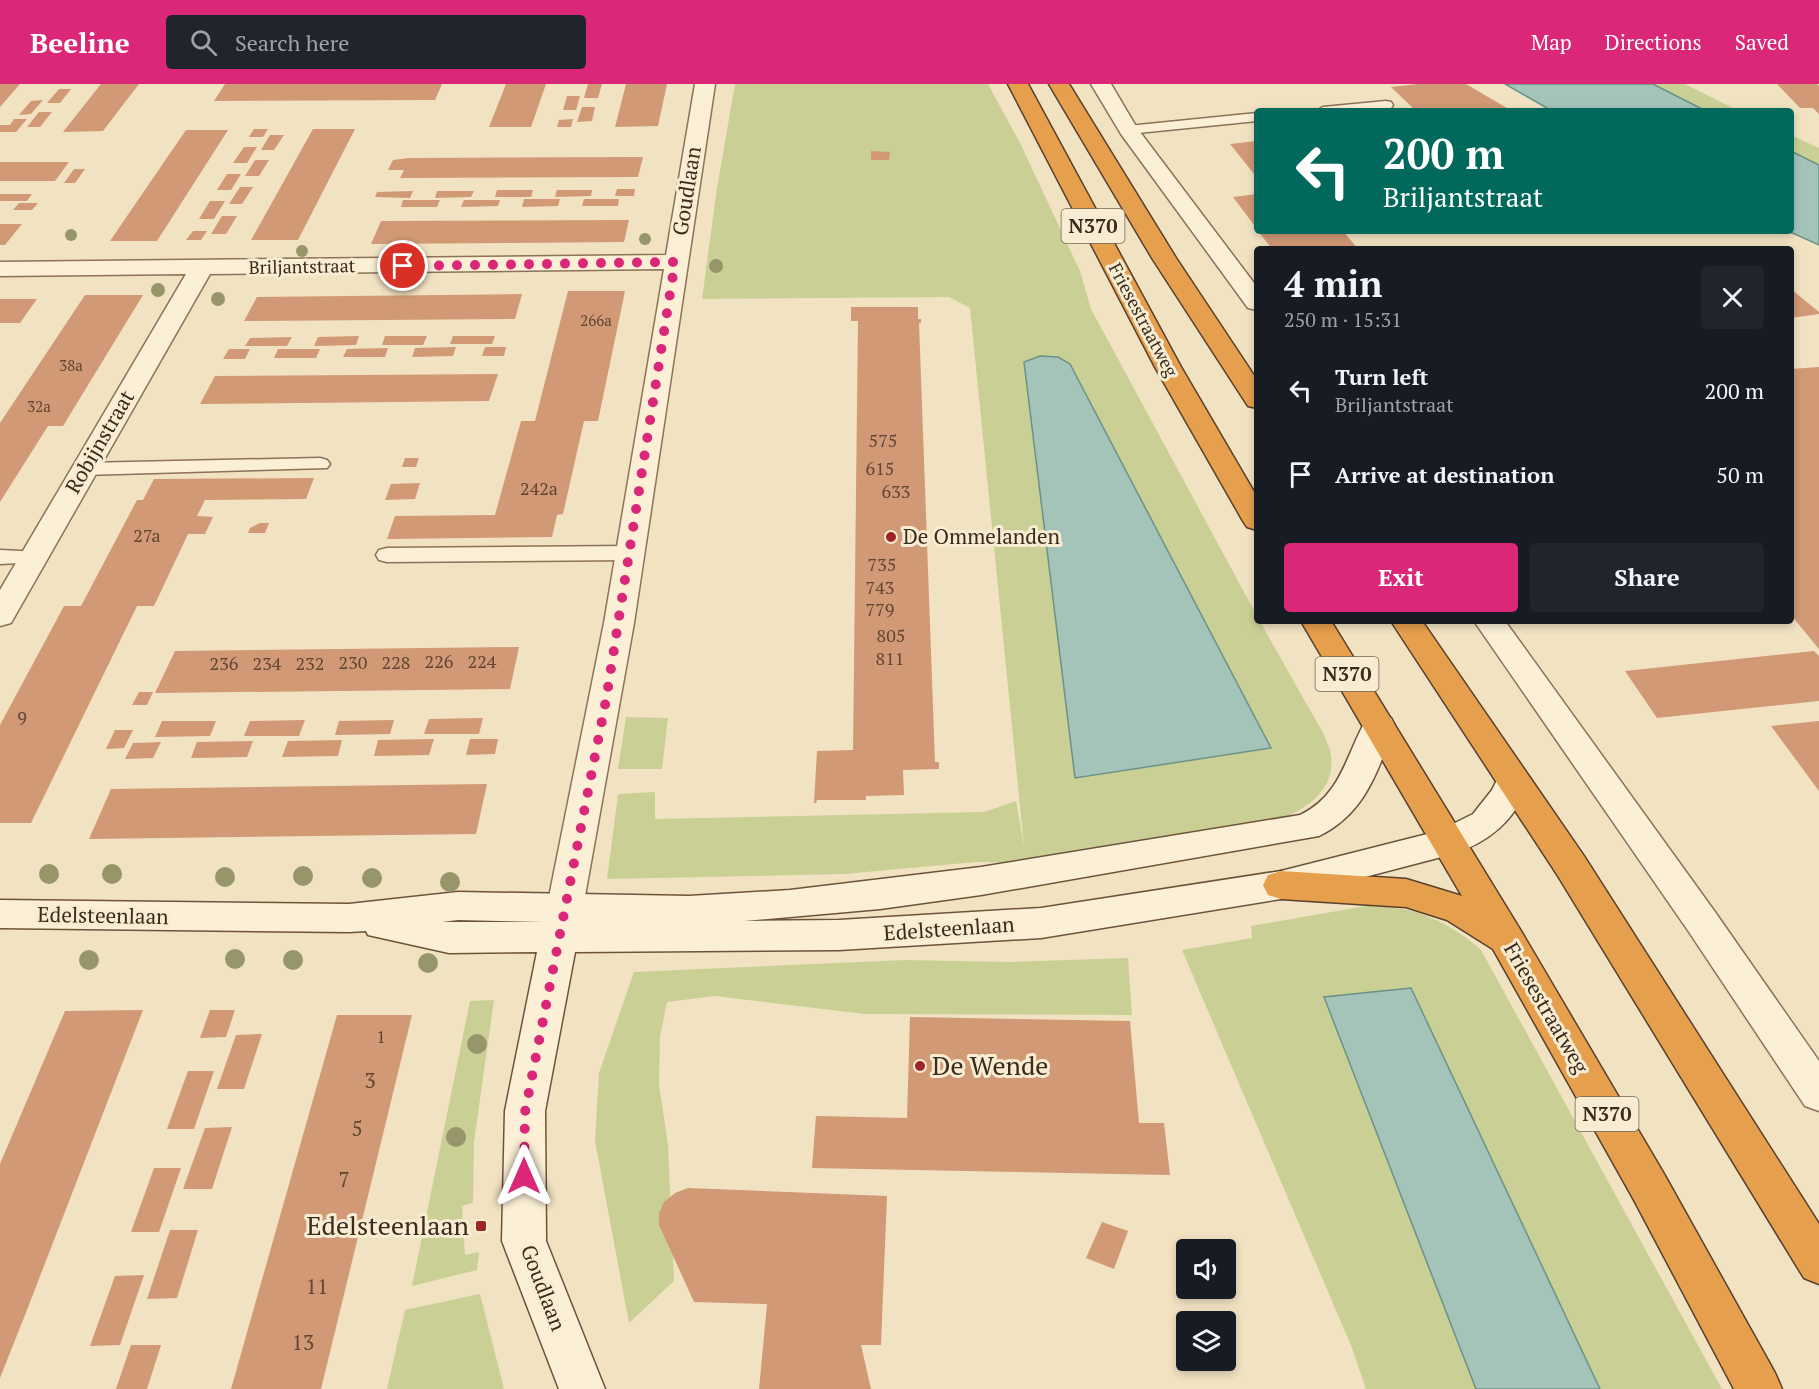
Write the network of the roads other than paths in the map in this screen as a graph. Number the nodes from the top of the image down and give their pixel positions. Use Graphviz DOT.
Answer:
graph roads {
  1 [pos="705,84"];
  2 [pos="1018,84"];
  3 [pos="1059,84"];
  4 [pos="1101,84"];
  5 [pos="1386,105"];
  6 [pos="1354,108"];
  7 [pos="1254,117"];
  8 [pos="1128,130"];
  9 [pos="675,262"];
  10 [pos="201,268"];
  11 [pos="0,269"];
  12 [pos="1254,299"];
  13 [pos="1254,395"];
  14 [pos="320,464"];
  15 [pos="84,469"];
  16 [pos="1254,516"];
  17 [pos="630,553"];
  18 [pos="387,555"];
  19 [pos="0,557"];
  20 [pos="34,557"];
  21 [pos="0,616"];
  22 [pos="1318,624"];
  23 [pos="1408,624"];
  24 [pos="1491,624"];
  25 [pos="1378,726"];
  26 [pos="1513,780"];
  27 [pos="1449,842"];
  28 [pos="1281,885"];
  29 [pos="0,914"];
  30 [pos="562,922"];
  31 [pos="1508,942"];
  32 [pos="1819,1094"];
  33 [pos="1819,1263"];
  34 [pos="582,1389"];
  35 [pos="1759,1389"];
  1 -- 9 [label="street, Goudlaan"];
  2 -- 16 [label="highway, Friesestraatweg / N370"];
  3 -- 13 [label="highway, N370"];
  4 -- 8 [label="street"];
  5 -- 6 [label="lane"];
  7 -- 8 [label="lane"];
  8 -- 12 [label="street"];
  9 -- 10 [label="street, Briljantstraat"];
  9 -- 17 [label="street, Goudlaan"];
  10 -- 11 [label="street, Briljantstraat"];
  10 -- 15 [label="street, Robijnstraat"];
  14 -- 15 [label="lane"];
  15 -- 20 [label="street, Robijnstraat"];
  17 -- 18 [label="lane"];
  17 -- 30 [label="street, Goudlaan"];
  19 -- 20 [label="lane"];
  20 -- 21 [label="street, Robijnstraat"];
  22 -- 25 [label="highway, Friesestraatweg / N370"];
  23 -- 26 [label="highway"];
  24 -- 32 [label="street"];
  25 -- 27 [label="highway, Friesestraatweg / N370"];
  25 -- 30 [label="street, Edelsteenlaan"];
  26 -- 27 [label="street, Edelsteenlaan"];
  26 -- 33 [label="highway"];
  27 -- 28 [label="street, Edelsteenlaan"];
  27 -- 31 [label="highway, Friesestraatweg / N370"];
  28 -- 30 [label="street, Edelsteenlaan"];
  28 -- 31 [label="highway, N370"];
  29 -- 30 [label="street, Edelsteenlaan"];
  30 -- 34 [label="street, Goudlaan"];
  31 -- 35 [label="highway, Friesestraatweg / N370"];
}
